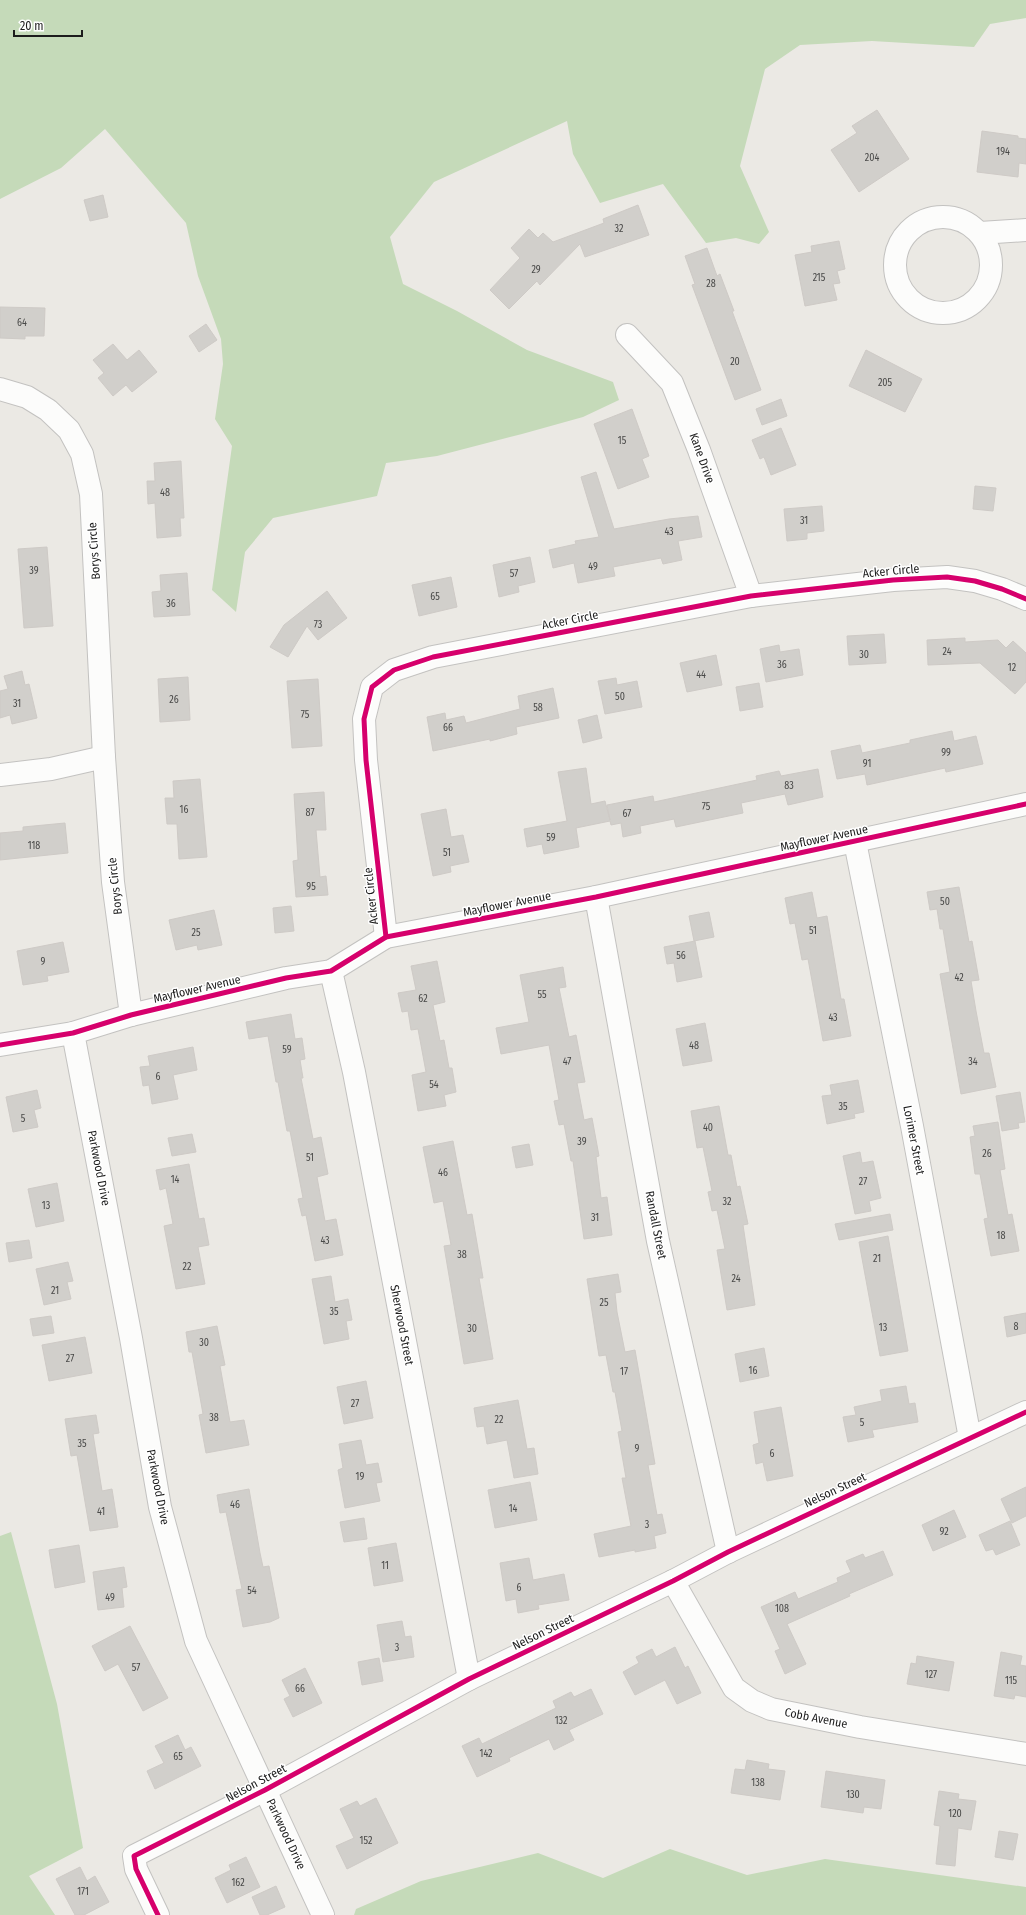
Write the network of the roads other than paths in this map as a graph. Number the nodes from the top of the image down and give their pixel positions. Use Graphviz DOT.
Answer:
graph roads {
  1 [pos="1026,230"];
  2 [pos="980,233"];
  3 [pos="627,336"];
  4 [pos="0,388"];
  5 [pos="750,596"];
  6 [pos="1026,599"];
  7 [pos="104,757"];
  8 [pos="0,775"];
  9 [pos="1026,804"];
  10 [pos="855,842"];
  11 [pos="596,897"];
  12 [pos="386,937"];
  13 [pos="331,971"];
  14 [pos="131,1014"];
  15 [pos="73,1033"];
  16 [pos="0,1045"];
  17 [pos="1026,1412"];
  18 [pos="970,1438"];
  19 [pos="728,1552"];
  20 [pos="672,1581"];
  21 [pos="469,1679"];
  22 [pos="1026,1754"];
  23 [pos="265,1790"];
  24 [pos="158,1915"];
  25 [pos="323,1915"];
  1 -- 2 [label="street"];
  2 -- 2 [label="street"];
  3 -- 5 [label="street, Kane Drive"];
  4 -- 7 [label="street, Borys Circle"];
  5 -- 6 [label="street, Acker Circle"];
  5 -- 12 [label="street, Acker Circle"];
  7 -- 8 [label="street"];
  7 -- 14 [label="street, Borys Circle"];
  9 -- 10 [label="street, Mayflower Avenue"];
  10 -- 11 [label="street, Mayflower Avenue"];
  10 -- 18 [label="street, Lorimer Street"];
  11 -- 12 [label="street, Mayflower Avenue"];
  11 -- 19 [label="street, Randall Street"];
  12 -- 13 [label="street, Mayflower Avenue"];
  13 -- 14 [label="street, Mayflower Avenue"];
  13 -- 21 [label="street, Sherwood Street"];
  14 -- 15 [label="street, Mayflower Avenue"];
  15 -- 16 [label="street, Mayflower Avenue"];
  15 -- 23 [label="street, Parkwood Drive"];
  17 -- 18 [label="street, Nelson Street"];
  18 -- 19 [label="street, Nelson Street"];
  19 -- 20 [label="street, Nelson Street"];
  20 -- 21 [label="street, Nelson Street"];
  20 -- 22 [label="street, Cobb Avenue"];
  21 -- 23 [label="street, Nelson Street"];
  23 -- 24 [label="street, Nelson Street"];
  23 -- 25 [label="street, Parkwood Drive"];
}
